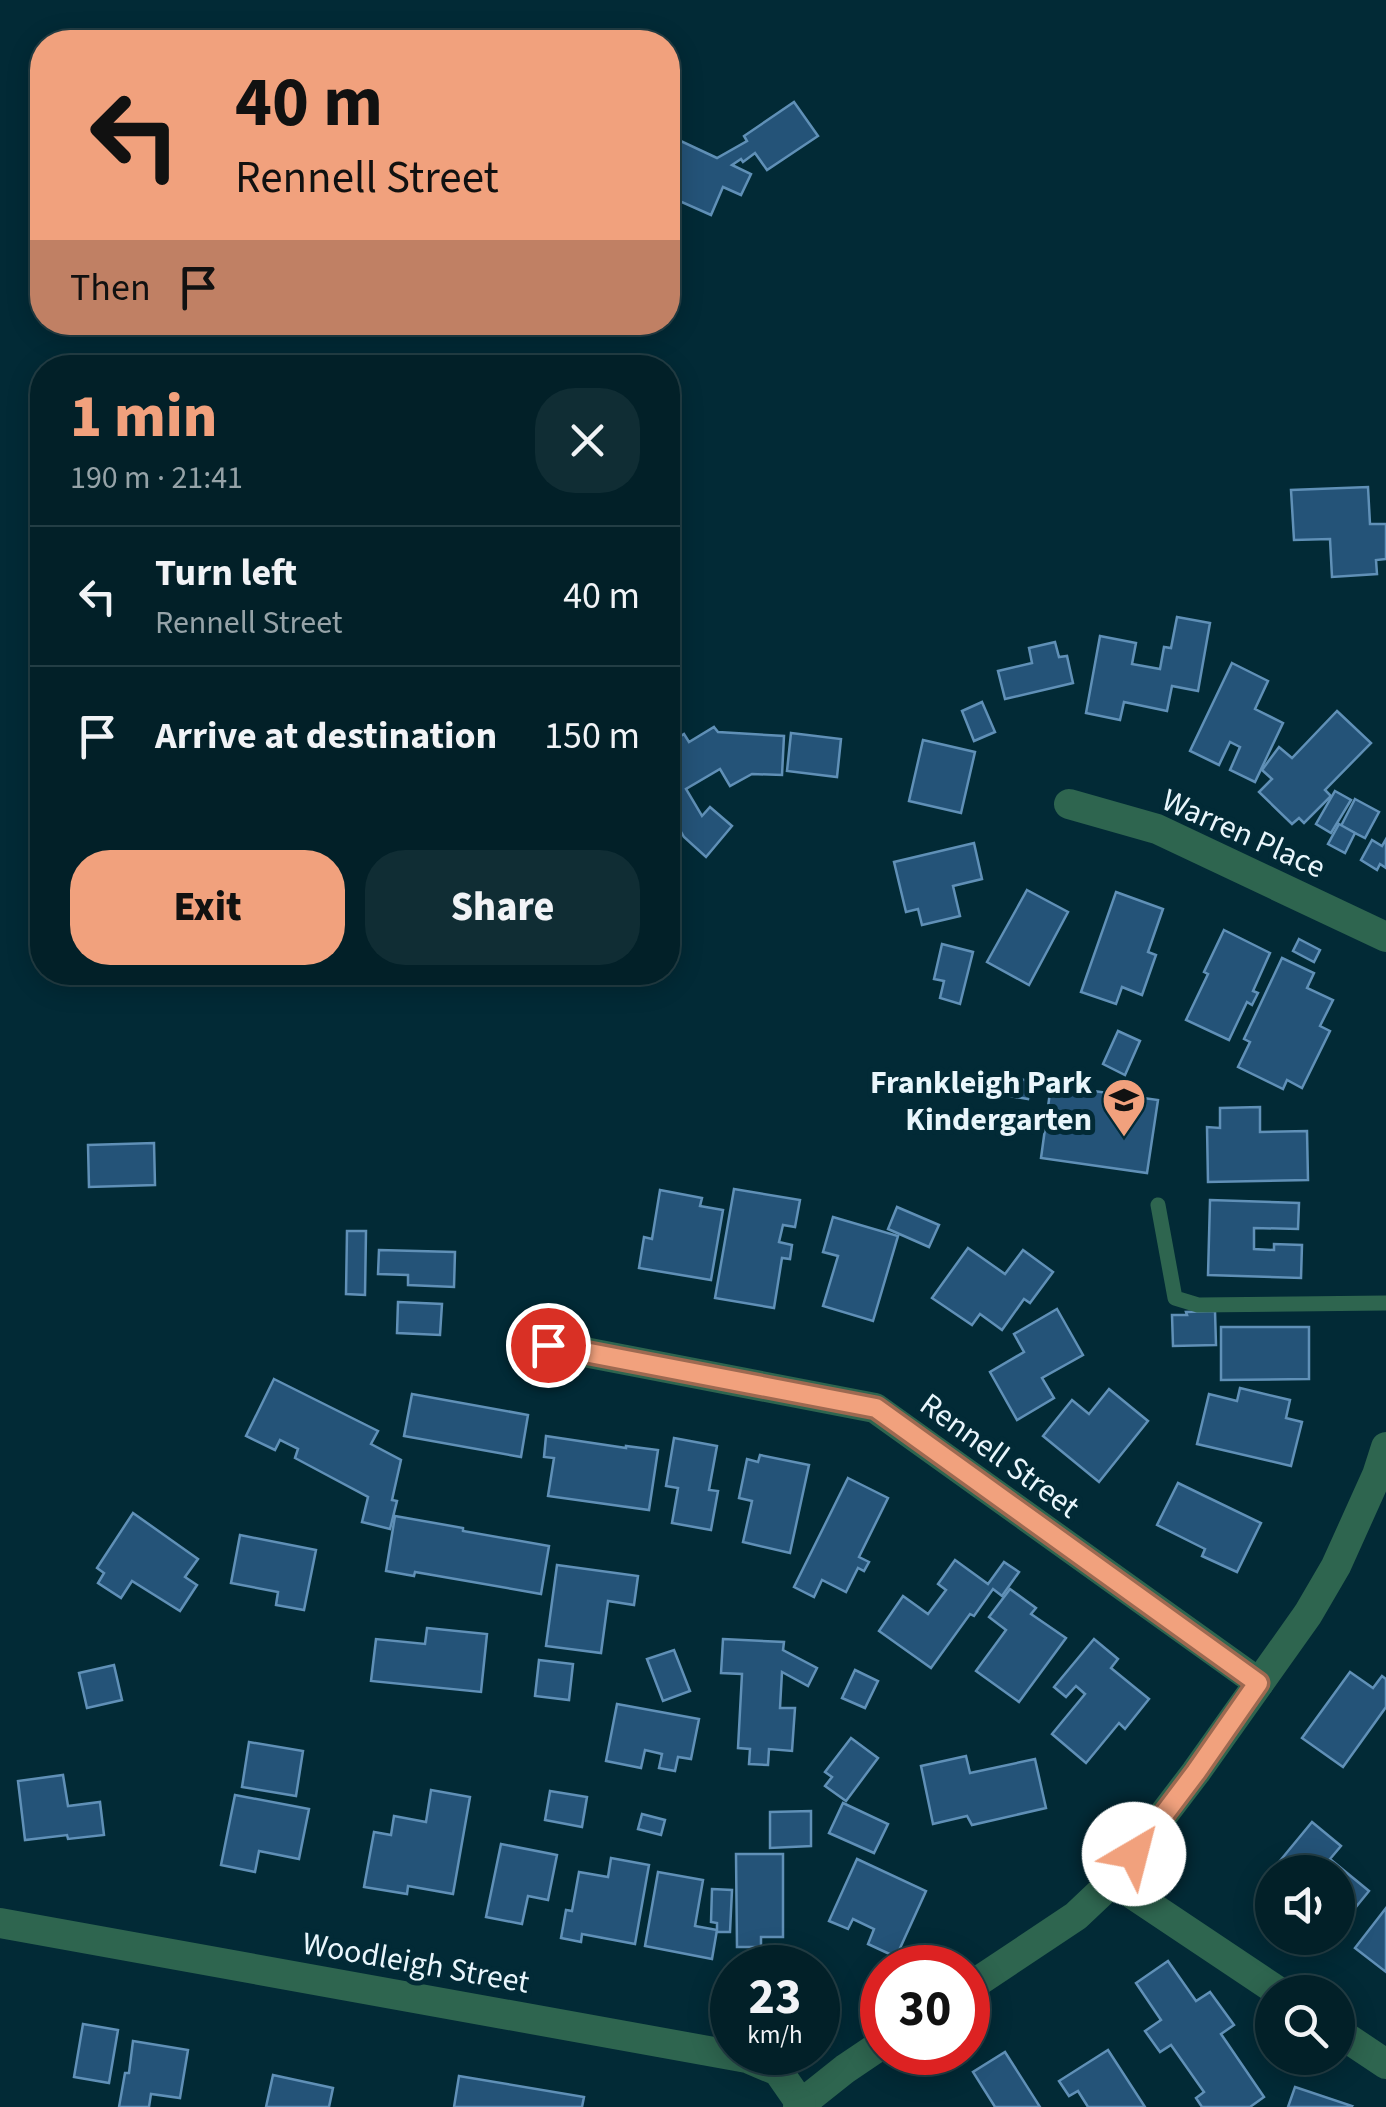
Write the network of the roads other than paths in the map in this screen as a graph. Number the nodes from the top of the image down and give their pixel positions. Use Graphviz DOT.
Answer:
graph roads {
  1 [pos="1069,804"];
  2 [pos="1386,937"];
  3 [pos="1158,1204"];
  4 [pos="1386,1303"];
  5 [pos="548,1345"];
  6 [pos="1386,1447"];
  7 [pos="1258,1683"];
  8 [pos="1113,1882"];
  9 [pos="0,1923"];
  10 [pos="990,1973"];
  11 [pos="1255,1976"];
  12 [pos="1355,2043"];
  13 [pos="860,2058"];
  14 [pos="1386,2064"];
  15 [pos="800,2105"];
  1 -- 2 [label="street, Warren Place"];
  3 -- 4 [label="lane"];
  5 -- 7 [label="street, Rennell Street"];
  6 -- 7 [label="street"];
  7 -- 8 [label="street"];
  8 -- 10 [label="street"];
  8 -- 11 [label="street"];
  9 -- 15 [label="street, Woodleigh Street"];
  12 -- 14 [label="street"];
  13 -- 15 [label="street"];
}
